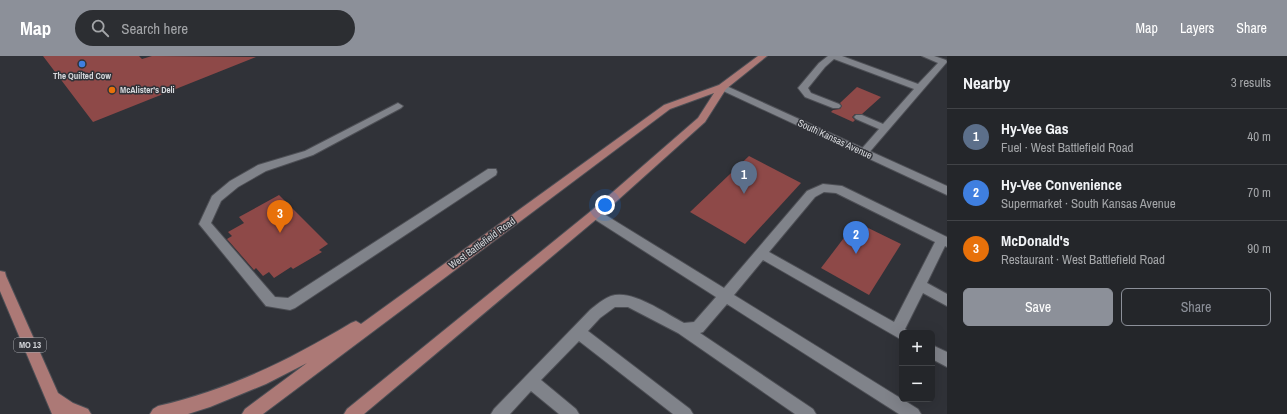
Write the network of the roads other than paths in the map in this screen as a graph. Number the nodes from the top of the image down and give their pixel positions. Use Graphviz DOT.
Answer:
graph roads {
  1 [pos="763,56"];
  2 [pos="833,56"];
  3 [pos="926,56"];
  4 [pos="945,59"];
  5 [pos="722,87"];
  6 [pos="920,88"];
  7 [pos="398,106"];
  8 [pos="836,106"];
  9 [pos="859,117"];
  10 [pos="885,128"];
  11 [pos="863,153"];
  12 [pos="492,172"];
  13 [pos="947,192"];
  14 [pos="594,214"];
  15 [pos="945,241"];
  16 [pos="761,253"];
  17 [pos="0,276"];
  18 [pos="430,281"];
  19 [pos="920,285"];
  20 [pos="725,296"];
  21 [pos="947,300"];
  22 [pos="683,329"];
  23 [pos="900,330"];
  24 [pos="578,332"];
  25 [pos="899,332"];
  26 [pos="935,353"];
  27 [pos="947,360"];
  28 [pos="531,381"];
  29 [pos="53,398"];
  30 [pos="60,414"];
  31 [pos="83,414"];
  32 [pos="158,414"];
  33 [pos="250,414"];
  34 [pos="352,414"];
  35 [pos="499,414"];
  36 [pos="571,414"];
  37 [pos="685,414"];
  38 [pos="808,414"];
  39 [pos="913,414"];
  1 -- 5 [label="main road, West Battlefield Road"];
  2 -- 6 [label="street"];
  2 -- 8 [label="street"];
  3 -- 4 [label="street"];
  4 -- 6 [label="street"];
  5 -- 11 [label="street, South Kansas Avenue"];
  5 -- 14 [label="main road, West Battlefield Road"];
  5 -- 18 [label="main road, West Battlefield Road"];
  6 -- 10 [label="street"];
  7 -- 12 [label="street"];
  9 -- 10 [label="street"];
  10 -- 11 [label="street"];
  11 -- 13 [label="street, South Kansas Avenue"];
  14 -- 20 [label="street"];
  14 -- 34 [label="main road, West Battlefield Road"];
  15 -- 16 [label="street"];
  15 -- 19 [label="street"];
  16 -- 20 [label="street"];
  16 -- 25 [label="street"];
  17 -- 29 [label="main road, MO 13"];
  18 -- 32 [label="main road"];
  18 -- 33 [label="main road, West Battlefield Road"];
  19 -- 21 [label="street"];
  19 -- 23 [label="street"];
  20 -- 22 [label="street"];
  20 -- 39 [label="street"];
  22 -- 24 [label="street"];
  22 -- 38 [label="street"];
  24 -- 28 [label="street"];
  24 -- 37 [label="street"];
  26 -- 27 [label="street"];
  28 -- 35 [label="street"];
  28 -- 36 [label="street"];
  29 -- 30 [label="main road, MO 13"];
  29 -- 31 [label="main road"];
}
